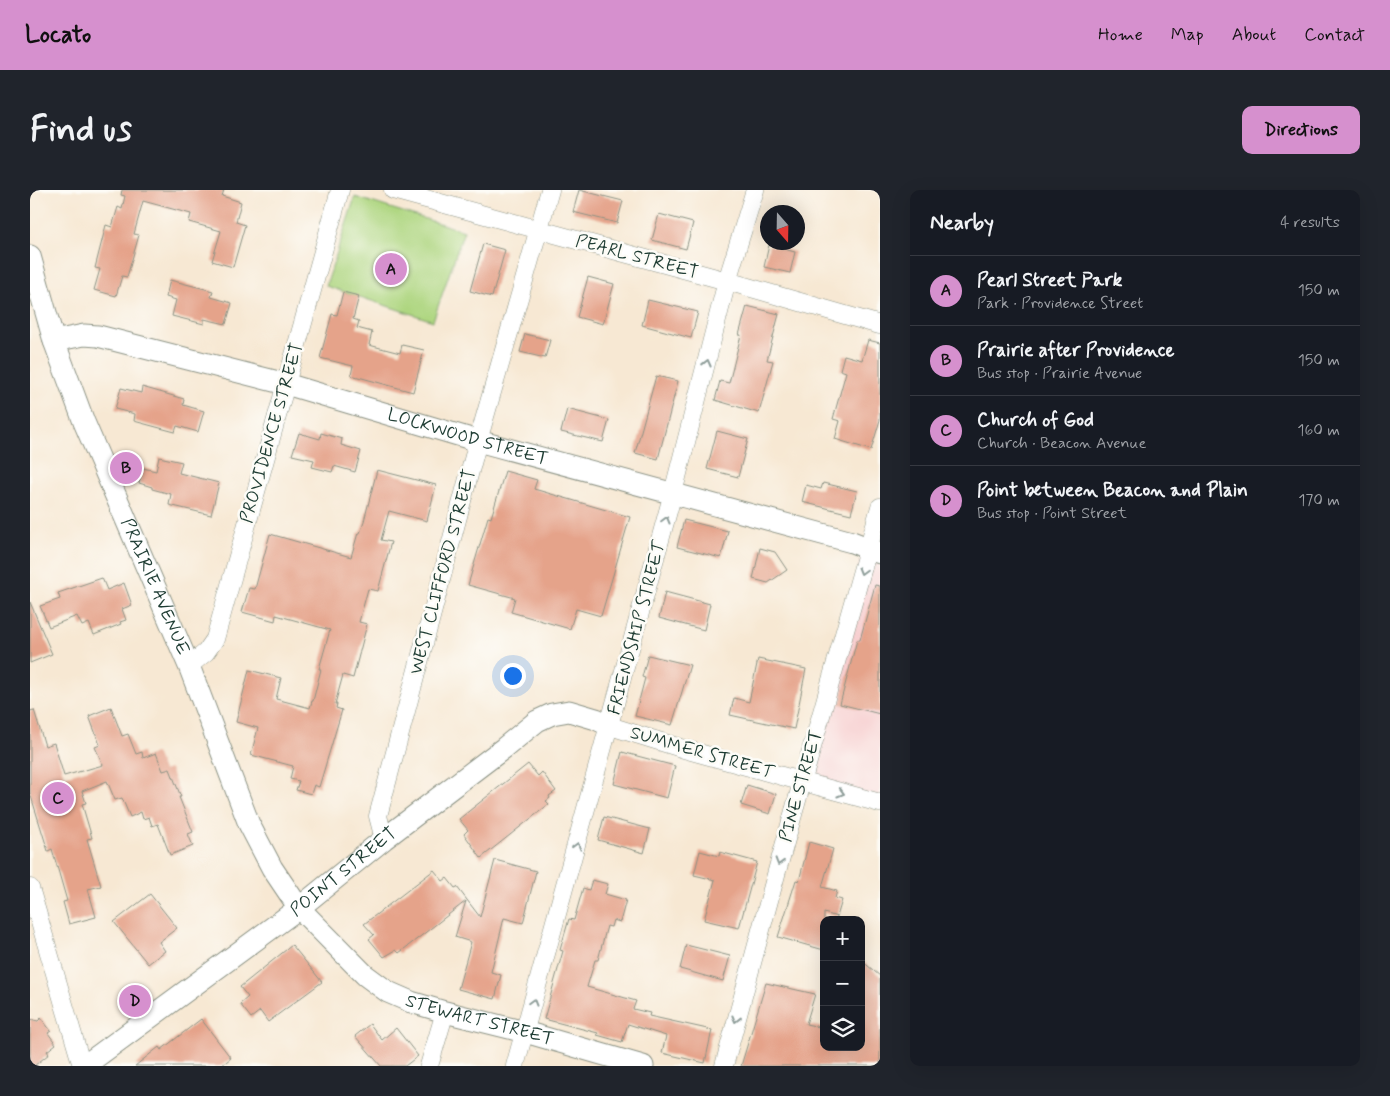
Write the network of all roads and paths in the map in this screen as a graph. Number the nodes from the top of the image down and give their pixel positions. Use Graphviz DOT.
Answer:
graph roads {
  1 [pos="340,190"];
  2 [pos="393,190"];
  3 [pos="550,190"];
  4 [pos="755,190"];
  5 [pos="538,231"];
  6 [pos="30,256"];
  7 [pos="727,281"];
  8 [pos="880,325"];
  9 [pos="54,341"];
  10 [pos="286,384"];
  11 [pos="478,441"];
  12 [pos="673,494"];
  13 [pos="880,507"];
  14 [pos="874,551"];
  15 [pos="189,666"];
  16 [pos="610,726"];
  17 [pos="803,782"];
  18 [pos="880,803"];
  19 [pos="384,839"];
  20 [pos="30,888"];
  21 [pos="299,908"];
  22 [pos="377,984"];
  23 [pos="444,1012"];
  24 [pos="525,1032"];
  25 [pos="83,1066"];
  26 [pos="430,1066"];
  27 [pos="515,1066"];
  28 [pos="644,1066"];
  29 [pos="724,1066"];
  1 -- 10 [label="street, PROVIDENCE STREET"];
  2 -- 5 [label="street, PEARL STREET"];
  3 -- 5 [label="street, WEST CLIFFORD STREET"];
  4 -- 7 [label="street, FRIENDSHIP STREET"];
  5 -- 7 [label="street, PEARL STREET"];
  5 -- 11 [label="street, WEST CLIFFORD STREET"];
  6 -- 9 [label="street, PRAIRIE AVENUE"];
  7 -- 8 [label="street, PEARL STREET"];
  12 -- 7 [label="street, FRIENDSHIP STREET, one-way"];
  9 -- 10 [label="street, LOCKWOOD STREET"];
  9 -- 15 [label="street, PRAIRIE AVENUE"];
  10 -- 11 [label="street, LOCKWOOD STREET"];
  10 -- 15 [label="street, PROVIDENCE STREET"];
  11 -- 12 [label="street, LOCKWOOD STREET"];
  11 -- 19 [label="street, WEST CLIFFORD STREET"];
  12 -- 14 [label="street, LOCKWOOD STREET"];
  16 -- 12 [label="street, FRIENDSHIP STREET, one-way"];
  13 -- 14 [label="street, PINE STREET"];
  14 -- 17 [label="street, PINE STREET, one-way"];
  15 -- 21 [label="street, PRAIRIE AVENUE"];
  16 -- 17 [label="street, SUMMER STREET"];
  16 -- 19 [label="street, POINT STREET"];
  24 -- 16 [label="street, FRIENDSHIP STREET, one-way"];
  17 -- 18 [label="street, SUMMER STREET, one-way"];
  17 -- 29 [label="street, PINE STREET, one-way"];
  19 -- 21 [label="street, POINT STREET"];
  20 -- 25 [label="street"];
  21 -- 22 [label="street, PRAIRIE AVENUE"];
  21 -- 25 [label="street, POINT STREET"];
  22 -- 23 [label="street, STEWART STREET"];
  23 -- 24 [label="street, STEWART STREET"];
  23 -- 26 [label="street"];
  24 -- 27 [label="street, FRIENDSHIP STREET"];
  24 -- 28 [label="street, STEWART STREET"];
}
